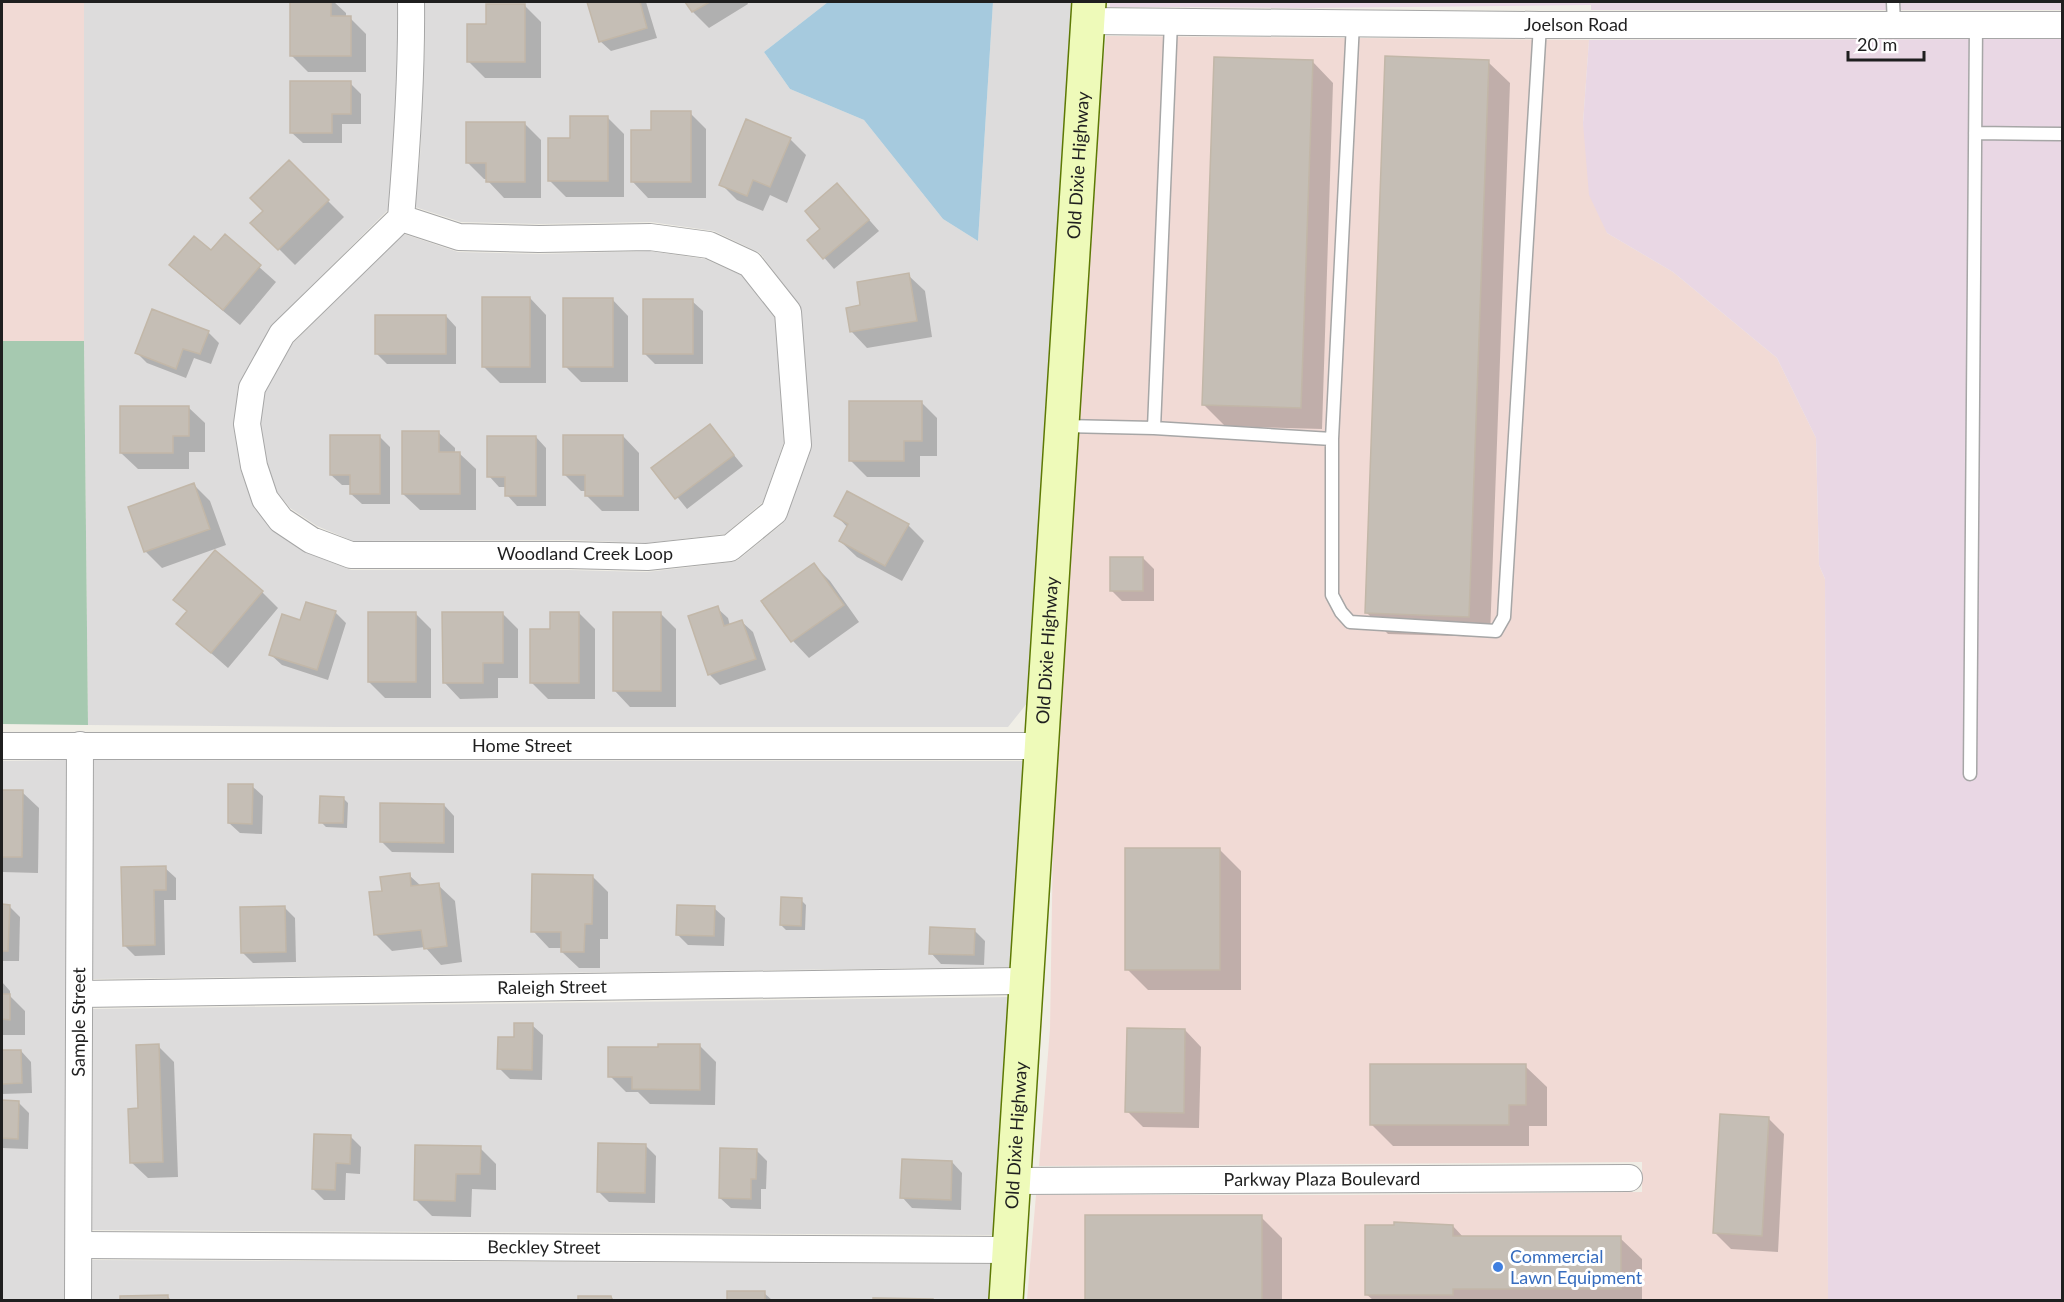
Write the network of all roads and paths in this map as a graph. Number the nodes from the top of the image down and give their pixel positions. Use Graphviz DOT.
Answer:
graph roads {
  1 [pos="411,2"];
  2 [pos="1089,11"];
  3 [pos="1893,13"];
  4 [pos="1172,22"];
  5 [pos="1353,23"];
  6 [pos="1540,25"];
  7 [pos="1976,25"];
  8 [pos="2062,25"];
  9 [pos="1975,132"];
  10 [pos="2062,134"];
  11 [pos="401,218"];
  12 [pos="1063,426"];
  13 [pos="1154,428"];
  14 [pos="1332,440"];
  15 [pos="80,745"];
  16 [pos="2,746"];
  17 [pos="1042,746"];
  18 [pos="1970,774"];
  19 [pos="1026,981"];
  20 [pos="80,994"];
  21 [pos="1629,1178"];
  22 [pos="1014,1181"];
  23 [pos="79,1245"];
  24 [pos="1010,1250"];
  25 [pos="78,1300"];
  26 [pos="1006,1300"];
  1 -- 11 [label="street"];
  2 -- 4 [label="street, Joelson Road"];
  2 -- 12 [label="street, Old Dixie Highway"];
  3 -- 6 [label="street, Joelson Road"];
  3 -- 7 [label="street, Joelson Road"];
  4 -- 5 [label="street, Joelson Road"];
  4 -- 13 [label="lane"];
  5 -- 6 [label="street, Joelson Road"];
  5 -- 14 [label="lane"];
  6 -- 14 [label="lane"];
  7 -- 8 [label="street, Joelson Road"];
  7 -- 9 [label="lane"];
  9 -- 10 [label="lane"];
  9 -- 18 [label="lane"];
  11 -- 11 [label="street, Woodland Creek Loop"];
  12 -- 13 [label="lane"];
  12 -- 17 [label="street, Old Dixie Highway"];
  13 -- 14 [label="lane"];
  15 -- 16 [label="street, Home Street"];
  15 -- 17 [label="street, Home Street"];
  15 -- 20 [label="street, Sample Street"];
  17 -- 19 [label="street, Old Dixie Highway"];
  19 -- 20 [label="street, Raleigh Street"];
  19 -- 22 [label="street, Old Dixie Highway"];
  20 -- 23 [label="street, Sample Street"];
  21 -- 22 [label="street, Parkway Plaza Boulevard"];
  22 -- 24 [label="street, Old Dixie Highway"];
  23 -- 24 [label="street, Beckley Street"];
  23 -- 25 [label="street, Sample Street"];
  24 -- 26 [label="street, Old Dixie Highway"];
}
